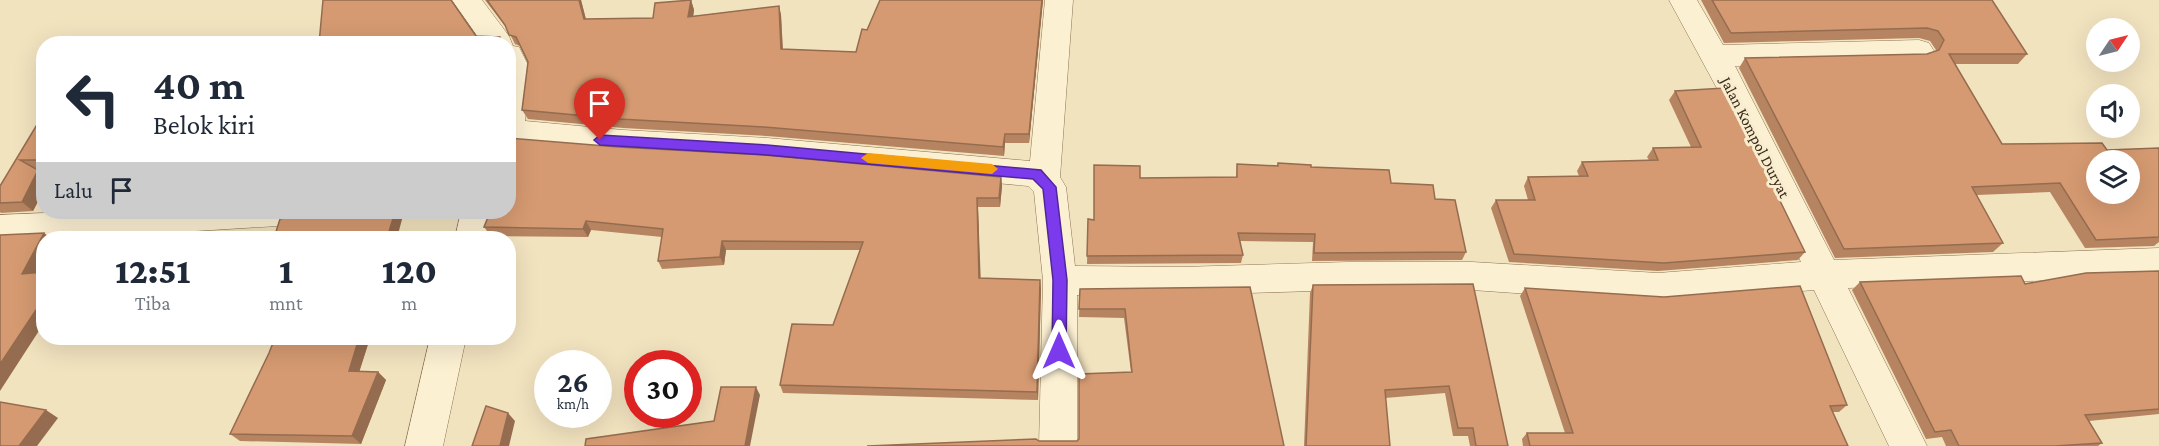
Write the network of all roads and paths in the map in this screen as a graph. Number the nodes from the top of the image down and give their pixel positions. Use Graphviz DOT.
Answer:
graph roads {
  1 [pos="466,0"];
  2 [pos="1059,0"];
  3 [pos="1683,0"];
  4 [pos="493,36"];
  5 [pos="1919,51"];
  6 [pos="1714,56"];
  7 [pos="516,133"];
  8 [pos="1044,180"];
  9 [pos="173,219"];
  10 [pos="0,229"];
  11 [pos="2159,262"];
  12 [pos="1825,275"];
  13 [pos="1060,280"];
  14 [pos="446,345"];
  15 [pos="424,446"];
  16 [pos="1058,446"];
  17 [pos="1908,446"];
  1 -- 4 [label="street"];
  2 -- 8 [label="street"];
  3 -- 6 [label="street, Jalan Kompol Duryat"];
  5 -- 6 [label="street"];
  6 -- 12 [label="street, Jalan Kompol Duryat"];
  7 -- 8 [label="street"];
  8 -- 13 [label="street"];
  9 -- 10 [label="street"];
  11 -- 12 [label="street"];
  12 -- 13 [label="street"];
  12 -- 17 [label="street, Jalan Kompol Duryat"];
  13 -- 16 [label="street"];
  14 -- 15 [label="street"];
}
